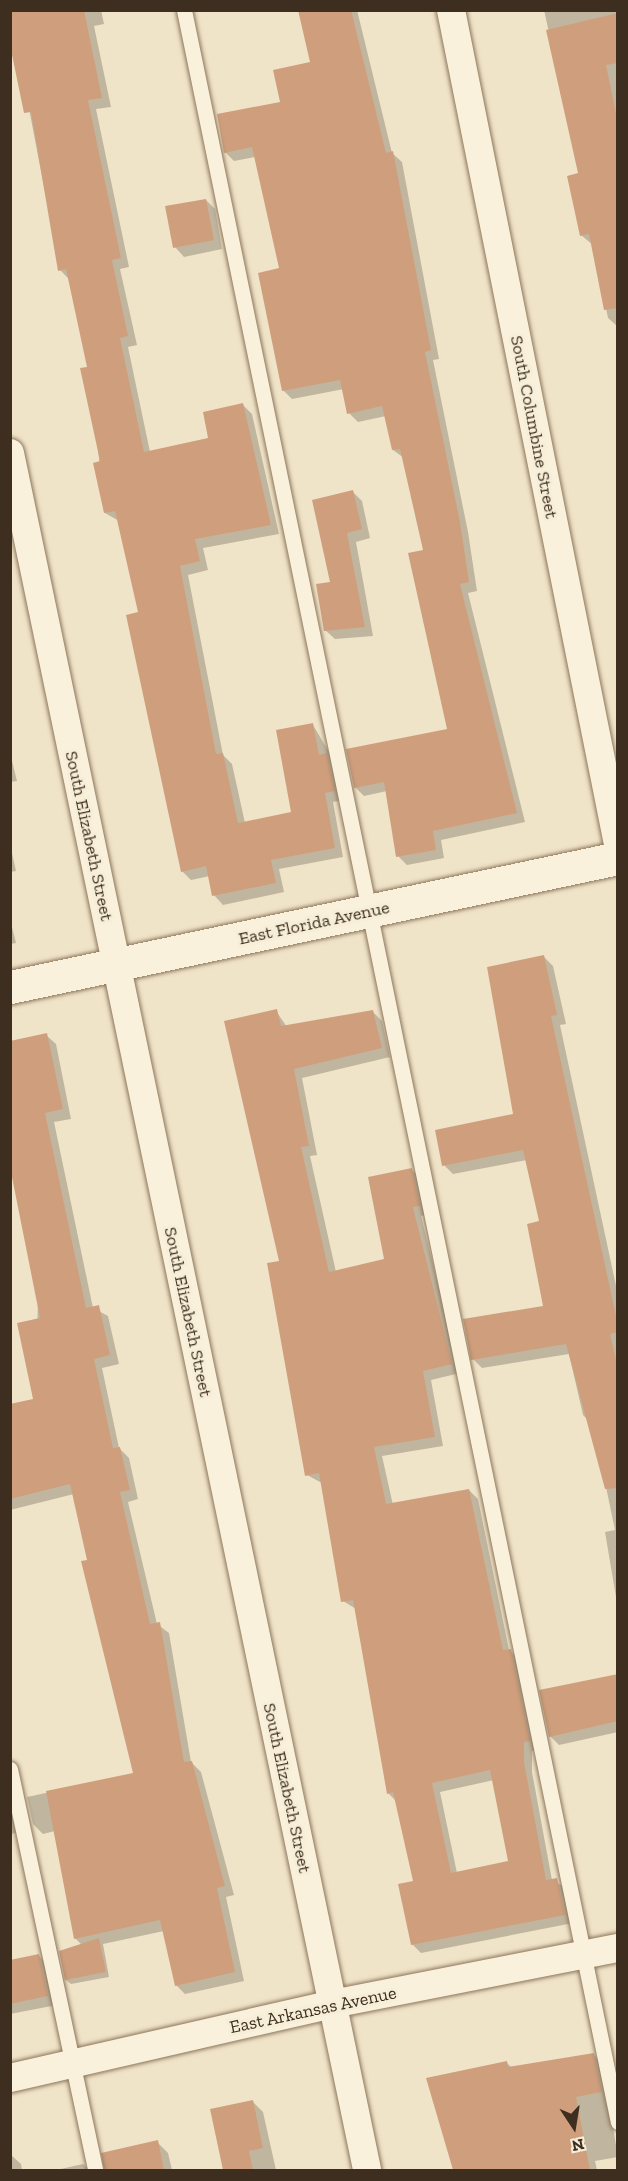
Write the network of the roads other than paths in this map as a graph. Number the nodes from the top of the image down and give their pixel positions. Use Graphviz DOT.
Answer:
graph roads {
  1 [pos="184,10"];
  2 [pos="451,10"];
  3 [pos="10,453"];
  4 [pos="618,844"];
  5 [pos="618,858"];
  6 [pos="366,912"];
  7 [pos="115,965"];
  8 [pos="10,987"];
  9 [pos="10,1769"];
  10 [pos="618,1948"];
  11 [pos="583,1955"];
  12 [pos="332,2004"];
  13 [pos="72,2064"];
  14 [pos="10,2078"];
  15 [pos="618,2122"];
  16 [pos="95,2170"];
  17 [pos="367,2170"];
  1 -- 6 [label="lane"];
  2 -- 4 [label="street, South Columbine Street"];
  3 -- 7 [label="street, South Elizabeth Street"];
  5 -- 6 [label="street, East Florida Avenue"];
  6 -- 7 [label="street, East Florida Avenue"];
  6 -- 11 [label="lane"];
  7 -- 8 [label="street, East Florida Avenue"];
  7 -- 12 [label="street, South Elizabeth Street"];
  9 -- 13 [label="lane"];
  10 -- 11 [label="street, East Arkansas Avenue"];
  11 -- 12 [label="street, East Arkansas Avenue"];
  11 -- 15 [label="lane"];
  12 -- 13 [label="street, East Arkansas Avenue"];
  12 -- 17 [label="street, South Elizabeth Street"];
  13 -- 14 [label="street, East Arkansas Avenue"];
  13 -- 16 [label="lane"];
}
